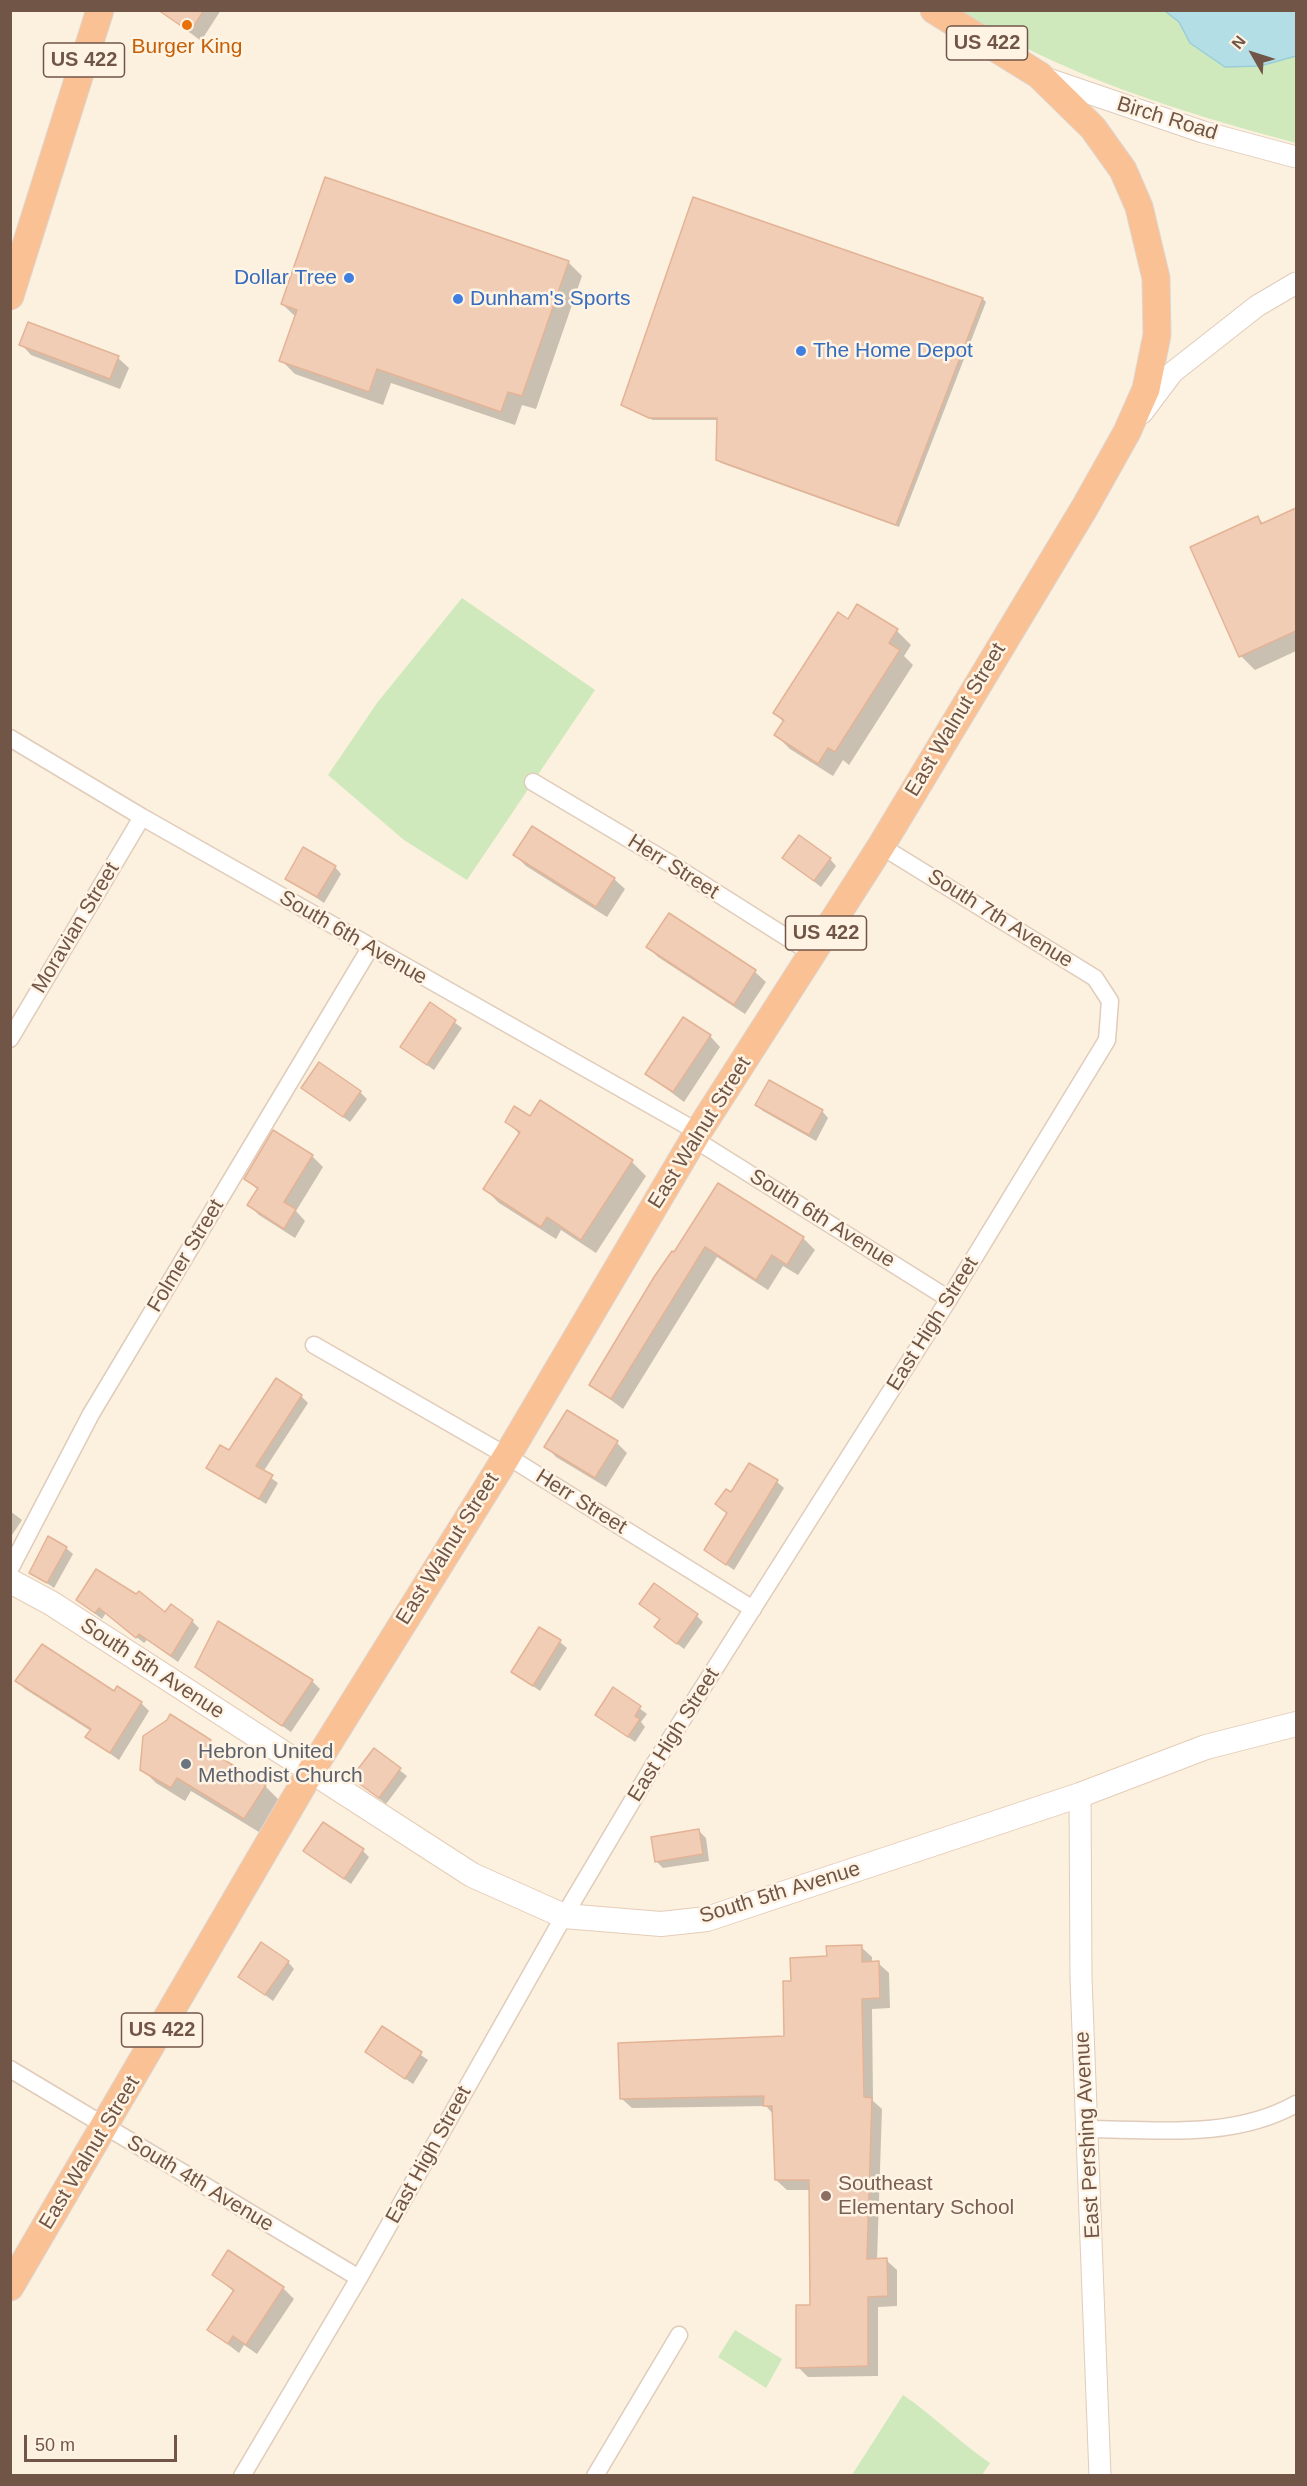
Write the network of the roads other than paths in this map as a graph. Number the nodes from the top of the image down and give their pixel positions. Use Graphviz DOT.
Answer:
graph roads {
  1 [pos="100,10"];
  2 [pos="934,10"];
  3 [pos="1039,75"];
  4 [pos="1296,157"];
  5 [pos="1296,283"];
  6 [pos="10,296"];
  7 [pos="1127,432"];
  8 [pos="10,738"];
  9 [pos="533,782"];
  10 [pos="142,817"];
  11 [pos="881,846"];
  12 [pos="370,948"];
  13 [pos="813,954"];
  14 [pos="1110,1001"];
  15 [pos="10,1039"];
  16 [pos="696,1136"];
  17 [pos="949,1299"];
  18 [pos="314,1345"];
  19 [pos="507,1456"];
  20 [pos="10,1569"];
  21 [pos="10,1581"];
  22 [pos="753,1610"];
  23 [pos="1296,1724"];
  24 [pos="311,1771"];
  25 [pos="1080,1795"];
  26 [pos="564,1916"];
  27 [pos="10,2069"];
  28 [pos="1296,2104"];
  29 [pos="105,2128"];
  30 [pos="1089,2129"];
  31 [pos="359,2278"];
  32 [pos="10,2287"];
  33 [pos="679,2335"];
  34 [pos="242,2475"];
  35 [pos="595,2475"];
  36 [pos="1100,2475"];
  1 -- 6 [label="highway, US 422"];
  2 -- 3 [label="highway, East Walnut Street / US 422"];
  3 -- 4 [label="street, Birch Road"];
  3 -- 7 [label="highway, East Walnut Street / US 422"];
  5 -- 7 [label="street"];
  7 -- 11 [label="highway, East Walnut Street / US 422"];
  8 -- 10 [label="street, South 6th Avenue"];
  9 -- 13 [label="street, Herr Street"];
  10 -- 12 [label="street, South 6th Avenue"];
  10 -- 15 [label="street, Moravian Street"];
  11 -- 13 [label="highway, East Walnut Street / US 422"];
  11 -- 14 [label="street, South 7th Avenue"];
  12 -- 16 [label="street, South 6th Avenue"];
  12 -- 20 [label="street, Folmer Street"];
  13 -- 16 [label="highway, East Walnut Street / US 422"];
  14 -- 17 [label="street, East High Street"];
  16 -- 17 [label="street, South 6th Avenue"];
  16 -- 19 [label="highway, East Walnut Street / US 422"];
  17 -- 22 [label="street, East High Street"];
  18 -- 19 [label="street, Herr Street"];
  19 -- 22 [label="street, Herr Street"];
  19 -- 24 [label="highway, East Walnut Street / US 422"];
  21 -- 24 [label="main road, South 5th Avenue"];
  22 -- 26 [label="street, East High Street"];
  23 -- 25 [label="main road, South 5th Avenue"];
  24 -- 26 [label="main road, South 5th Avenue"];
  24 -- 29 [label="highway, East Walnut Street / US 422"];
  25 -- 26 [label="main road, South 5th Avenue"];
  25 -- 30 [label="street, East Pershing Avenue"];
  26 -- 31 [label="street, East High Street"];
  27 -- 29 [label="street, South 4th Avenue"];
  28 -- 30 [label="street"];
  29 -- 31 [label="street, South 4th Avenue"];
  29 -- 32 [label="highway, East Walnut Street / US 422"];
  30 -- 36 [label="street, East Pershing Avenue"];
  31 -- 34 [label="street, East High Street"];
  33 -- 35 [label="street"];
}
